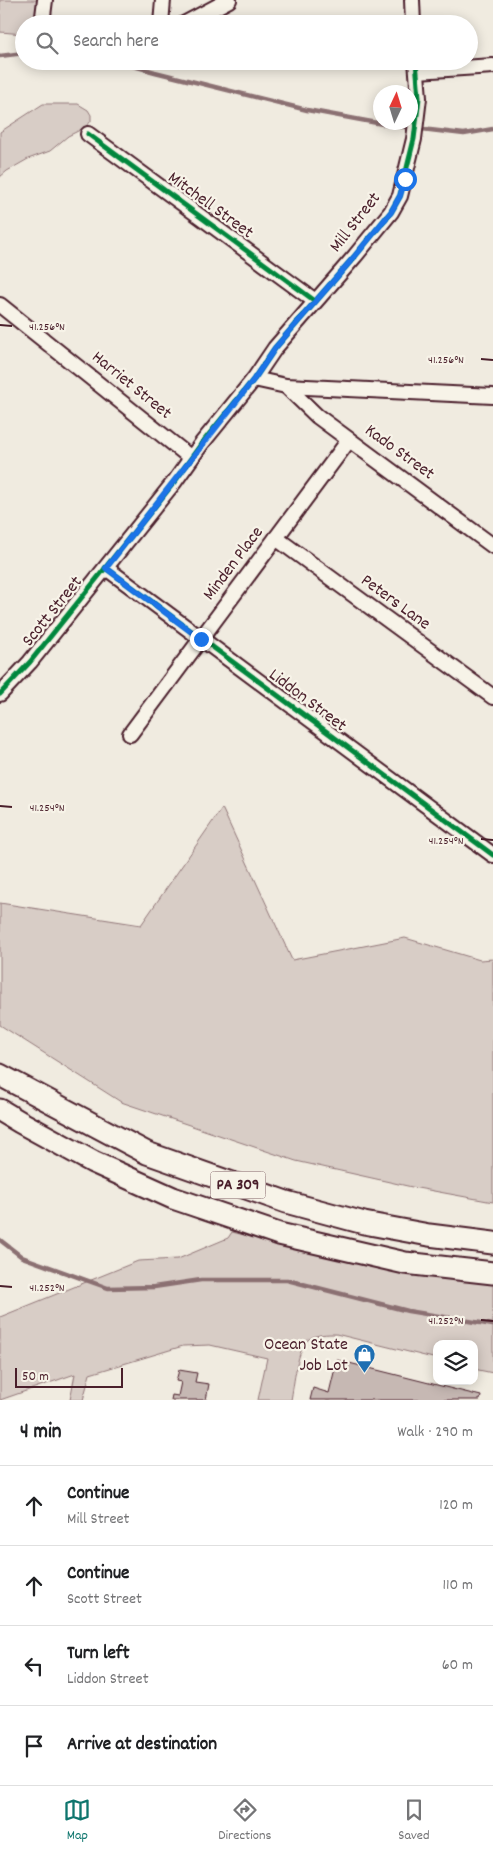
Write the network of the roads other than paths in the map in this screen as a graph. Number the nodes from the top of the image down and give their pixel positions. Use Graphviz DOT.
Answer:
graph roads {
  1 [pos="45,0"];
  2 [pos="163,0"];
  3 [pos="229,0"];
  4 [pos="412,0"];
  5 [pos="43,15"];
  6 [pos="162,15"];
  7 [pos="201,15"];
  8 [pos="412,15"];
  9 [pos="478,66"];
  10 [pos="493,66"];
  11 [pos="416,70"];
  12 [pos="88,134"];
  13 [pos="315,301"];
  14 [pos="0,305"];
  15 [pos="254,379"];
  16 [pos="286,386"];
  17 [pos="493,396"];
  18 [pos="349,440"];
  19 [pos="192,458"];
  20 [pos="276,538"];
  21 [pos="493,546"];
  22 [pos="106,568"];
  23 [pos="201,639"];
  24 [pos="0,694"];
  25 [pos="493,697"];
  26 [pos="130,734"];
  27 [pos="493,855"];
  28 [pos="0,1075"];
  29 [pos="0,1110"];
  30 [pos="493,1243"];
  31 [pos="493,1274"];
  1 -- 5 [label="street"];
  2 -- 6 [label="street"];
  3 -- 7 [label="street"];
  4 -- 8 [label="street"];
  9 -- 10 [label="street"];
  11 -- 13 [label="street, Mill Street"];
  12 -- 13 [label="street, Mitchell Street"];
  13 -- 15 [label="street, Mill Street"];
  14 -- 19 [label="street, Harriet Street"];
  15 -- 16 [label="street"];
  15 -- 19 [label="street, Scott Street"];
  16 -- 17 [label="street"];
  16 -- 18 [label="street, Kado Street"];
  18 -- 20 [label="street, Minden Place"];
  18 -- 21 [label="street, Kado Street"];
  19 -- 22 [label="street, Scott Street"];
  20 -- 23 [label="street, Minden Place"];
  20 -- 25 [label="street, Peters Lane"];
  22 -- 23 [label="street, Liddon Street"];
  22 -- 24 [label="street, Scott Street"];
  23 -- 26 [label="street, Minden Place"];
  23 -- 27 [label="street, Liddon Street"];
  28 -- 30 [label="highway, PA 309"];
  29 -- 31 [label="highway, PA 309"];
}
